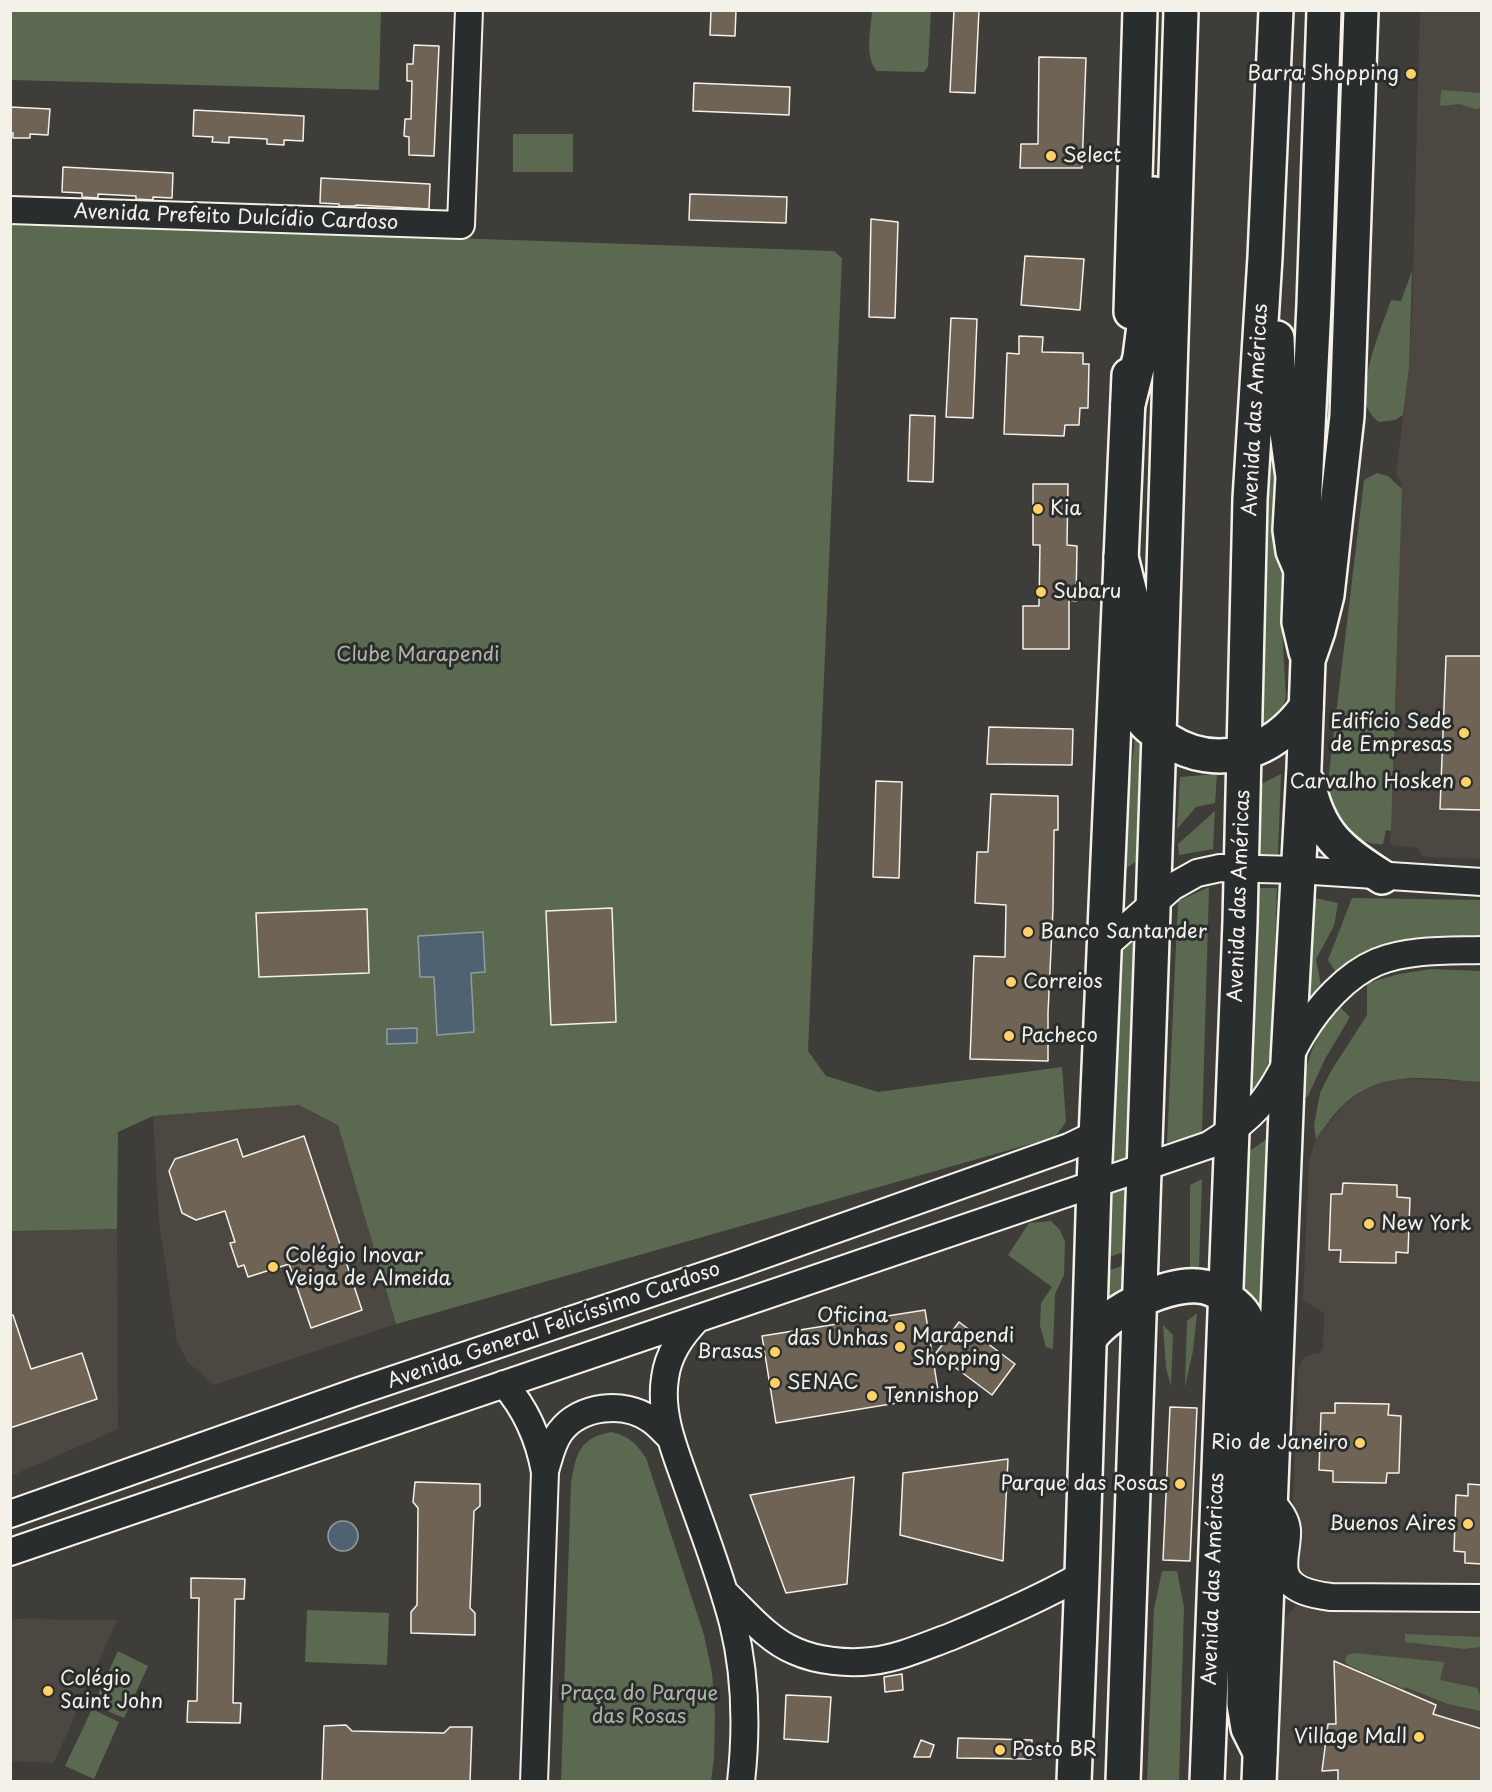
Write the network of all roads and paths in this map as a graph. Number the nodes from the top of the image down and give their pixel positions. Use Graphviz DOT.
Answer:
graph roads {
  1 [pos="469,10"];
  2 [pos="1140,10"];
  3 [pos="1170,10"];
  4 [pos="1181,10"];
  5 [pos="1276,10"];
  6 [pos="1324,10"];
  7 [pos="1361,10"];
  8 [pos="10,210"];
  9 [pos="1265,257"];
  10 [pos="1128,404"];
  11 [pos="1121,557"];
  12 [pos="1301,570"];
  13 [pos="1308,660"];
  14 [pos="1306,707"];
  15 [pos="1159,735"];
  16 [pos="1245,752"];
  17 [pos="1304,768"];
  18 [pos="1241,868"];
  19 [pos="1298,870"];
  20 [pos="1382,877"];
  21 [pos="1482,882"];
  22 [pos="1153,904"];
  23 [pos="1105,946"];
  24 [pos="1482,950"];
  25 [pos="1287,1061"];
  26 [pos="1232,1130"];
  27 [pos="1096,1134"];
  28 [pos="1143,1167"];
  29 [pos="1094,1184"];
  30 [pos="735,1265"];
  31 [pos="1225,1297"];
  32 [pos="751,1301"];
  33 [pos="1139,1302"];
  34 [pos="697,1319"];
  35 [pos="1090,1338"];
  36 [pos="504,1384"];
  37 [pos="377,1386"];
  38 [pos="388,1424"];
  39 [pos="671,1438"];
  40 [pos="133,1472"];
  41 [pos="545,1472"];
  42 [pos="1271,1501"];
  43 [pos="147,1506"];
  44 [pos="10,1514"];
  45 [pos="10,1552"];
  46 [pos="1082,1575"];
  47 [pos="725,1593"];
  48 [pos="1482,1598"];
  49 [pos="1260,1767"];
  50 [pos="534,1782"];
  51 [pos="741,1782"];
  52 [pos="1074,1782"];
  53 [pos="1122,1782"];
  54 [pos="1207,1782"];
  1 -- 8 [label="street, Avenida Prefeito Dulcídio Cardoso"];
  2 -- 10 [label="main road"];
  3 -- 10 [label="main road"];
  4 -- 15 [label="main road"];
  5 -- 9 [label="main road, Avenida das Américas"];
  6 -- 12 [label="main road"];
  7 -- 13 [label="main road"];
  9 -- 12 [label="main road"];
  9 -- 16 [label="main road, Avenida das Américas"];
  10 -- 11 [label="main road"];
  11 -- 15 [label="main road"];
  11 -- 23 [label="main road"];
  12 -- 13 [label="main road"];
  13 -- 14 [label="main road"];
  14 -- 16 [label="main road"];
  14 -- 17 [label="main road"];
  15 -- 16 [label="main road"];
  15 -- 22 [label="main road"];
  16 -- 18 [label="main road, Avenida das Américas"];
  17 -- 19 [label="main road"];
  17 -- 20 [label="main road"];
  18 -- 19 [label="street"];
  18 -- 22 [label="street"];
  18 -- 26 [label="main road, Avenida das Américas"];
  19 -- 20 [label="street"];
  19 -- 25 [label="main road"];
  20 -- 21 [label="street"];
  22 -- 23 [label="street"];
  22 -- 28 [label="main road"];
  23 -- 27 [label="main road"];
  24 -- 25 [label="street, Avenida General Felicíssimo Cardoso"];
  25 -- 26 [label="street, Avenida General Felicíssimo Cardoso"];
  25 -- 42 [label="main road"];
  26 -- 28 [label="street, Avenida General Felicíssimo Cardoso"];
  26 -- 31 [label="main road, Avenida das Américas"];
  27 -- 29 [label="main road"];
  27 -- 30 [label="street, Avenida General Felicíssimo Cardoso"];
  28 -- 29 [label="street, Avenida General Felicíssimo Cardoso"];
  28 -- 33 [label="main road"];
  29 -- 32 [label="street, Avenida General Felicíssimo Cardoso"];
  29 -- 35 [label="main road"];
  30 -- 32 [label="street"];
  30 -- 37 [label="street, Avenida General Felicíssimo Cardoso"];
  31 -- 33 [label="main road"];
  31 -- 49 [label="main road"];
  31 -- 54 [label="main road, Avenida das Américas"];
  32 -- 34 [label="street, Avenida General Felicíssimo Cardoso"];
  33 -- 35 [label="main road"];
  33 -- 53 [label="main road"];
  34 -- 36 [label="street, Avenida General Felicíssimo Cardoso"];
  34 -- 39 [label="street"];
  35 -- 46 [label="main road"];
  36 -- 38 [label="street, Avenida General Felicíssimo Cardoso"];
  36 -- 41 [label="street"];
  37 -- 38 [label="street"];
  37 -- 40 [label="street, Avenida General Felicíssimo Cardoso"];
  38 -- 43 [label="street, Avenida General Felicíssimo Cardoso"];
  39 -- 41 [label="street"];
  39 -- 47 [label="street"];
  40 -- 43 [label="street"];
  40 -- 44 [label="street, Avenida General Felicíssimo Cardoso"];
  41 -- 50 [label="street"];
  42 -- 48 [label="street"];
  42 -- 49 [label="main road"];
  43 -- 45 [label="street, Avenida General Felicíssimo Cardoso"];
  46 -- 47 [label="street"];
  46 -- 52 [label="main road"];
  47 -- 51 [label="street"];
}
